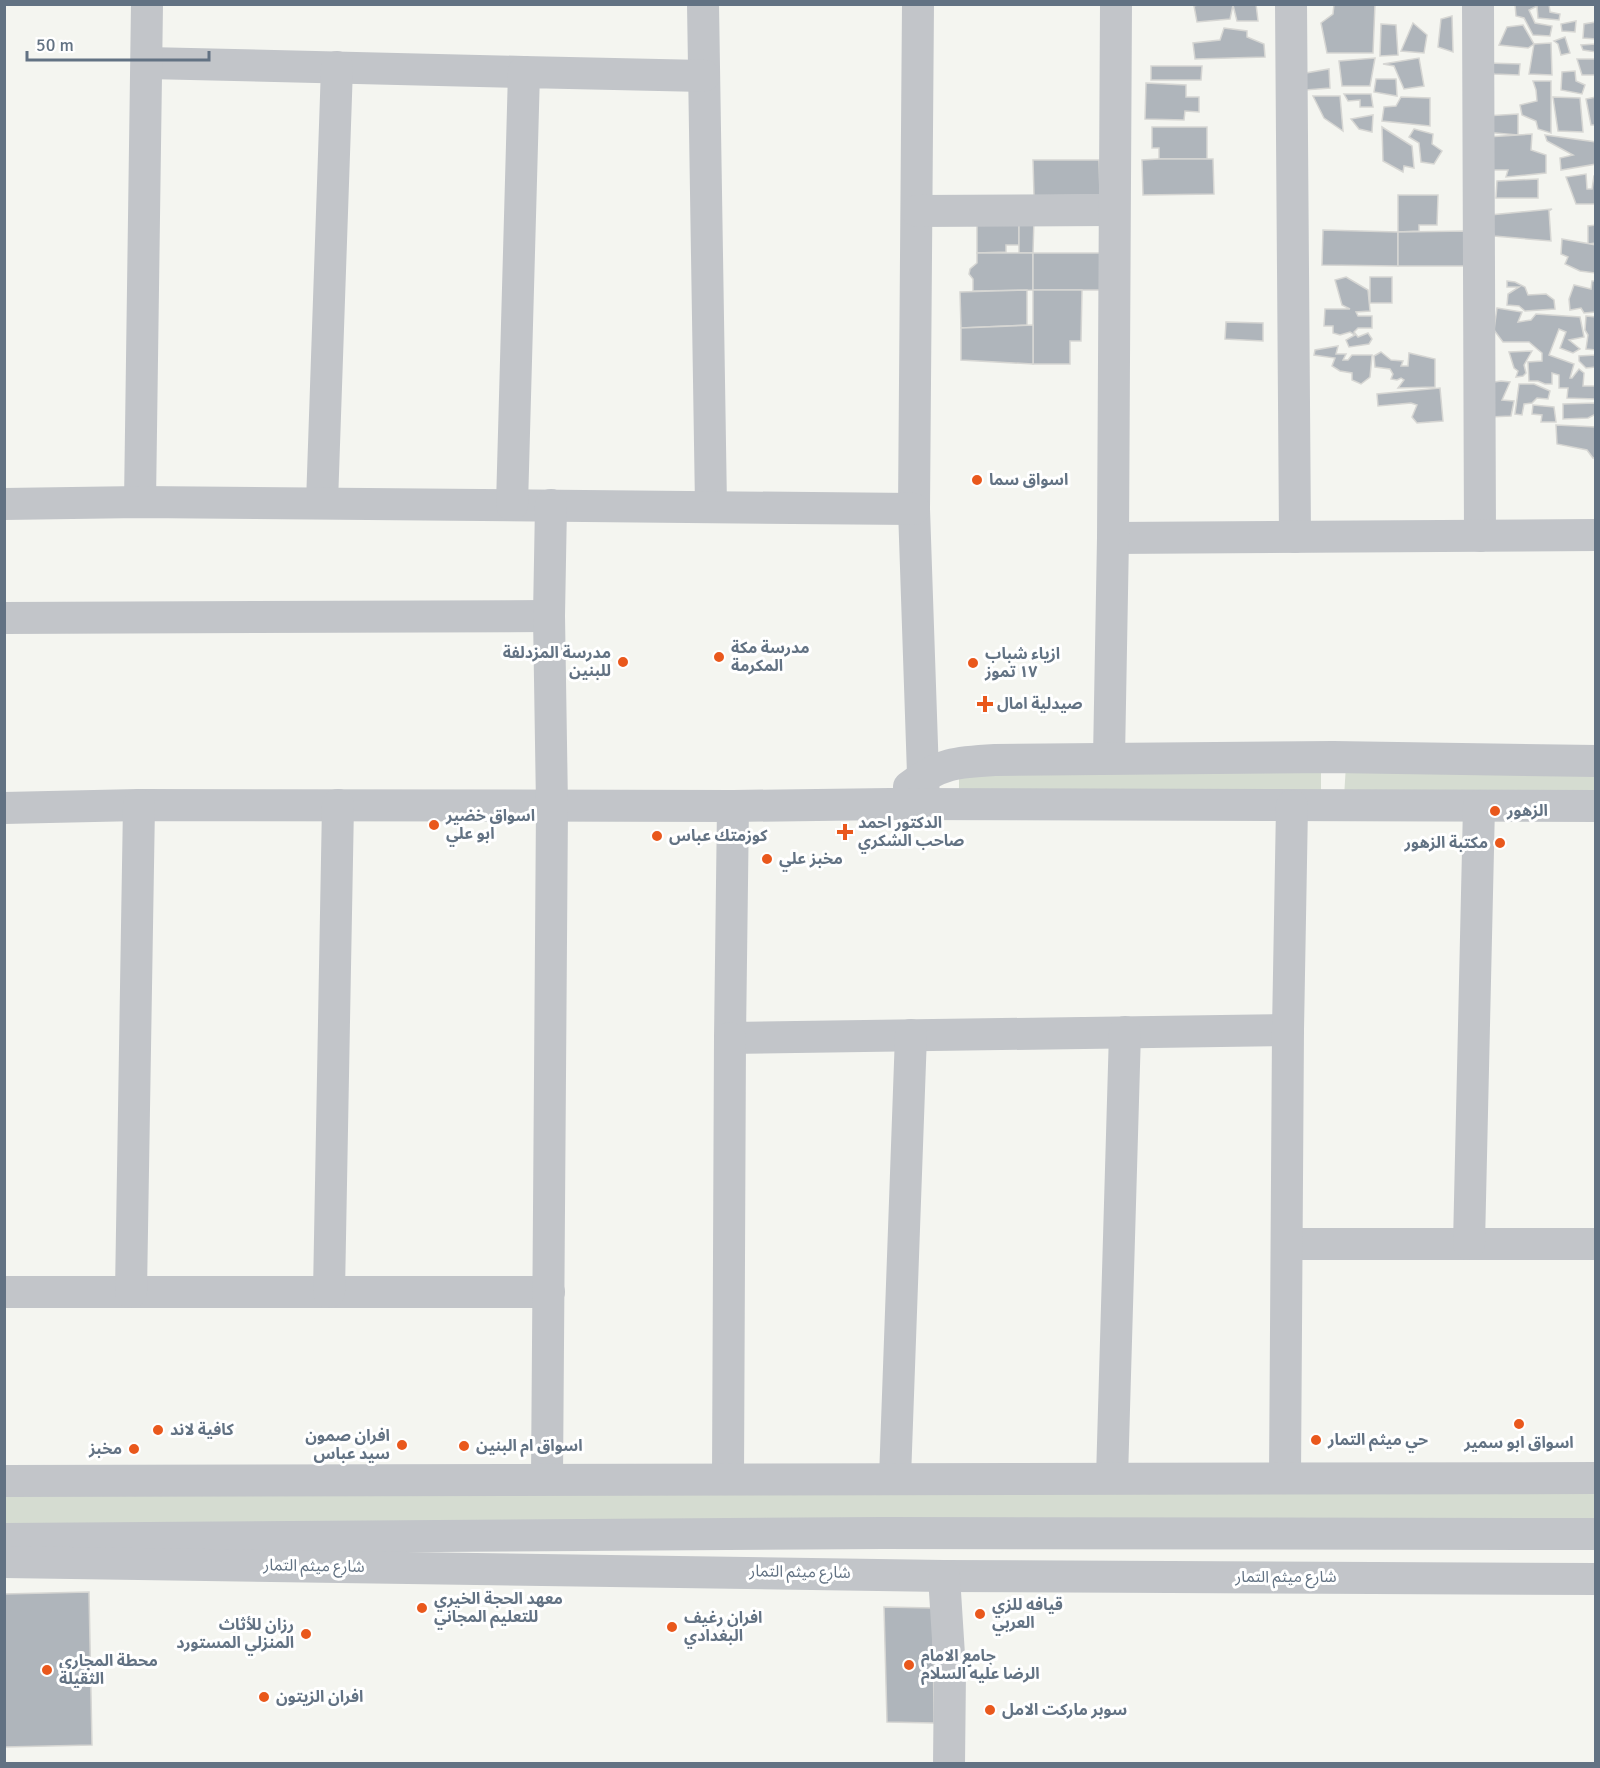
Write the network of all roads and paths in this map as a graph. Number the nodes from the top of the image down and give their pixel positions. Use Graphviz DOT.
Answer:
graph roads {
  1 [pos="147,4"];
  2 [pos="703,4"];
  3 [pos="918,4"];
  4 [pos="1116,4"];
  5 [pos="1292,4"];
  6 [pos="1478,4"];
  7 [pos="147,63"];
  8 [pos="337,67"];
  9 [pos="524,72"];
  10 [pos="704,76"];
  11 [pos="1114,210"];
  12 [pos="917,211"];
  13 [pos="140,502"];
  14 [pos="322,503"];
  15 [pos="4,504"];
  16 [pos="512,505"];
  17 [pos="551,505"];
  18 [pos="711,506"];
  19 [pos="914,509"];
  20 [pos="1596,535"];
  21 [pos="1480,536"];
  22 [pos="1295,537"];
  23 [pos="1113,538"];
  24 [pos="549,615"];
  25 [pos="4,618"];
  26 [pos="1333,757"];
  27 [pos="1109,758"];
  28 [pos="1596,761"];
  29 [pos="923,790"];
  30 [pos="338,805"];
  31 [pos="139,806"];
  32 [pos="552,806"];
  33 [pos="733,806"];
  34 [pos="1292,806"];
  35 [pos="1331,806"];
  36 [pos="1479,806"];
  37 [pos="1596,806"];
  38 [pos="4,808"];
  39 [pos="1288,1030"];
  40 [pos="1125,1032"];
  41 [pos="911,1035"];
  42 [pos="730,1038"];
  43 [pos="1287,1244"];
  44 [pos="1469,1244"];
  45 [pos="1596,1244"];
  46 [pos="4,1292"];
  47 [pos="131,1292"];
  48 [pos="329,1292"];
  49 [pos="549,1292"];
  50 [pos="728,1478"];
  51 [pos="895,1478"];
  52 [pos="1112,1478"];
  53 [pos="1285,1478"];
  54 [pos="1596,1478"];
  55 [pos="547,1479"];
  56 [pos="4,1481"];
  57 [pos="1596,1533"];
  58 [pos="4,1539"];
  59 [pos="4,1562"];
  60 [pos="944,1576"];
  61 [pos="1596,1579"];
  62 [pos="949,1764"];
  1 -- 7 [label="street"];
  2 -- 10 [label="street"];
  3 -- 12 [label="street"];
  4 -- 11 [label="street"];
  5 -- 22 [label="street"];
  6 -- 21 [label="street"];
  7 -- 8 [label="street"];
  7 -- 13 [label="street"];
  8 -- 9 [label="street"];
  8 -- 14 [label="street"];
  9 -- 10 [label="street"];
  9 -- 16 [label="street"];
  10 -- 18 [label="street"];
  11 -- 12 [label="street"];
  11 -- 23 [label="street"];
  12 -- 19 [label="street"];
  13 -- 14 [label="street"];
  13 -- 15 [label="street"];
  14 -- 16 [label="street"];
  16 -- 17 [label="street"];
  17 -- 18 [label="street"];
  17 -- 24 [label="street"];
  18 -- 19 [label="street"];
  19 -- 29 [label="street"];
  20 -- 21 [label="street"];
  21 -- 22 [label="street"];
  22 -- 23 [label="street"];
  23 -- 27 [label="street"];
  24 -- 25 [label="street"];
  24 -- 32 [label="street"];
  26 -- 27 [label="street"];
  26 -- 28 [label="street"];
  26 -- 35 [label="street"];
  27 -- 29 [label="street"];
  29 -- 33 [label="street"];
  29 -- 34 [label="street"];
  30 -- 31 [label="street"];
  30 -- 32 [label="street"];
  30 -- 48 [label="street"];
  31 -- 38 [label="street"];
  31 -- 47 [label="street"];
  32 -- 33 [label="street"];
  32 -- 49 [label="street"];
  33 -- 42 [label="street"];
  34 -- 35 [label="street"];
  34 -- 39 [label="street"];
  35 -- 36 [label="street"];
  36 -- 37 [label="street"];
  36 -- 44 [label="street"];
  39 -- 40 [label="street"];
  39 -- 43 [label="street"];
  40 -- 41 [label="street"];
  40 -- 52 [label="street"];
  41 -- 42 [label="street"];
  41 -- 51 [label="street"];
  42 -- 50 [label="street"];
  43 -- 44 [label="street"];
  43 -- 53 [label="street"];
  44 -- 45 [label="street"];
  46 -- 47 [label="street"];
  47 -- 48 [label="street"];
  48 -- 49 [label="street"];
  49 -- 55 [label="street"];
  50 -- 51 [label="street"];
  50 -- 55 [label="street"];
  51 -- 52 [label="street"];
  52 -- 53 [label="street"];
  53 -- 54 [label="street"];
  55 -- 56 [label="street"];
  57 -- 58 [label="street, شارع ميثم التمار"];
  59 -- 60 [label="street, شارع ميثم التمار"];
  60 -- 61 [label="street, شارع ميثم التمار"];
  60 -- 62 [label="street"];
}
